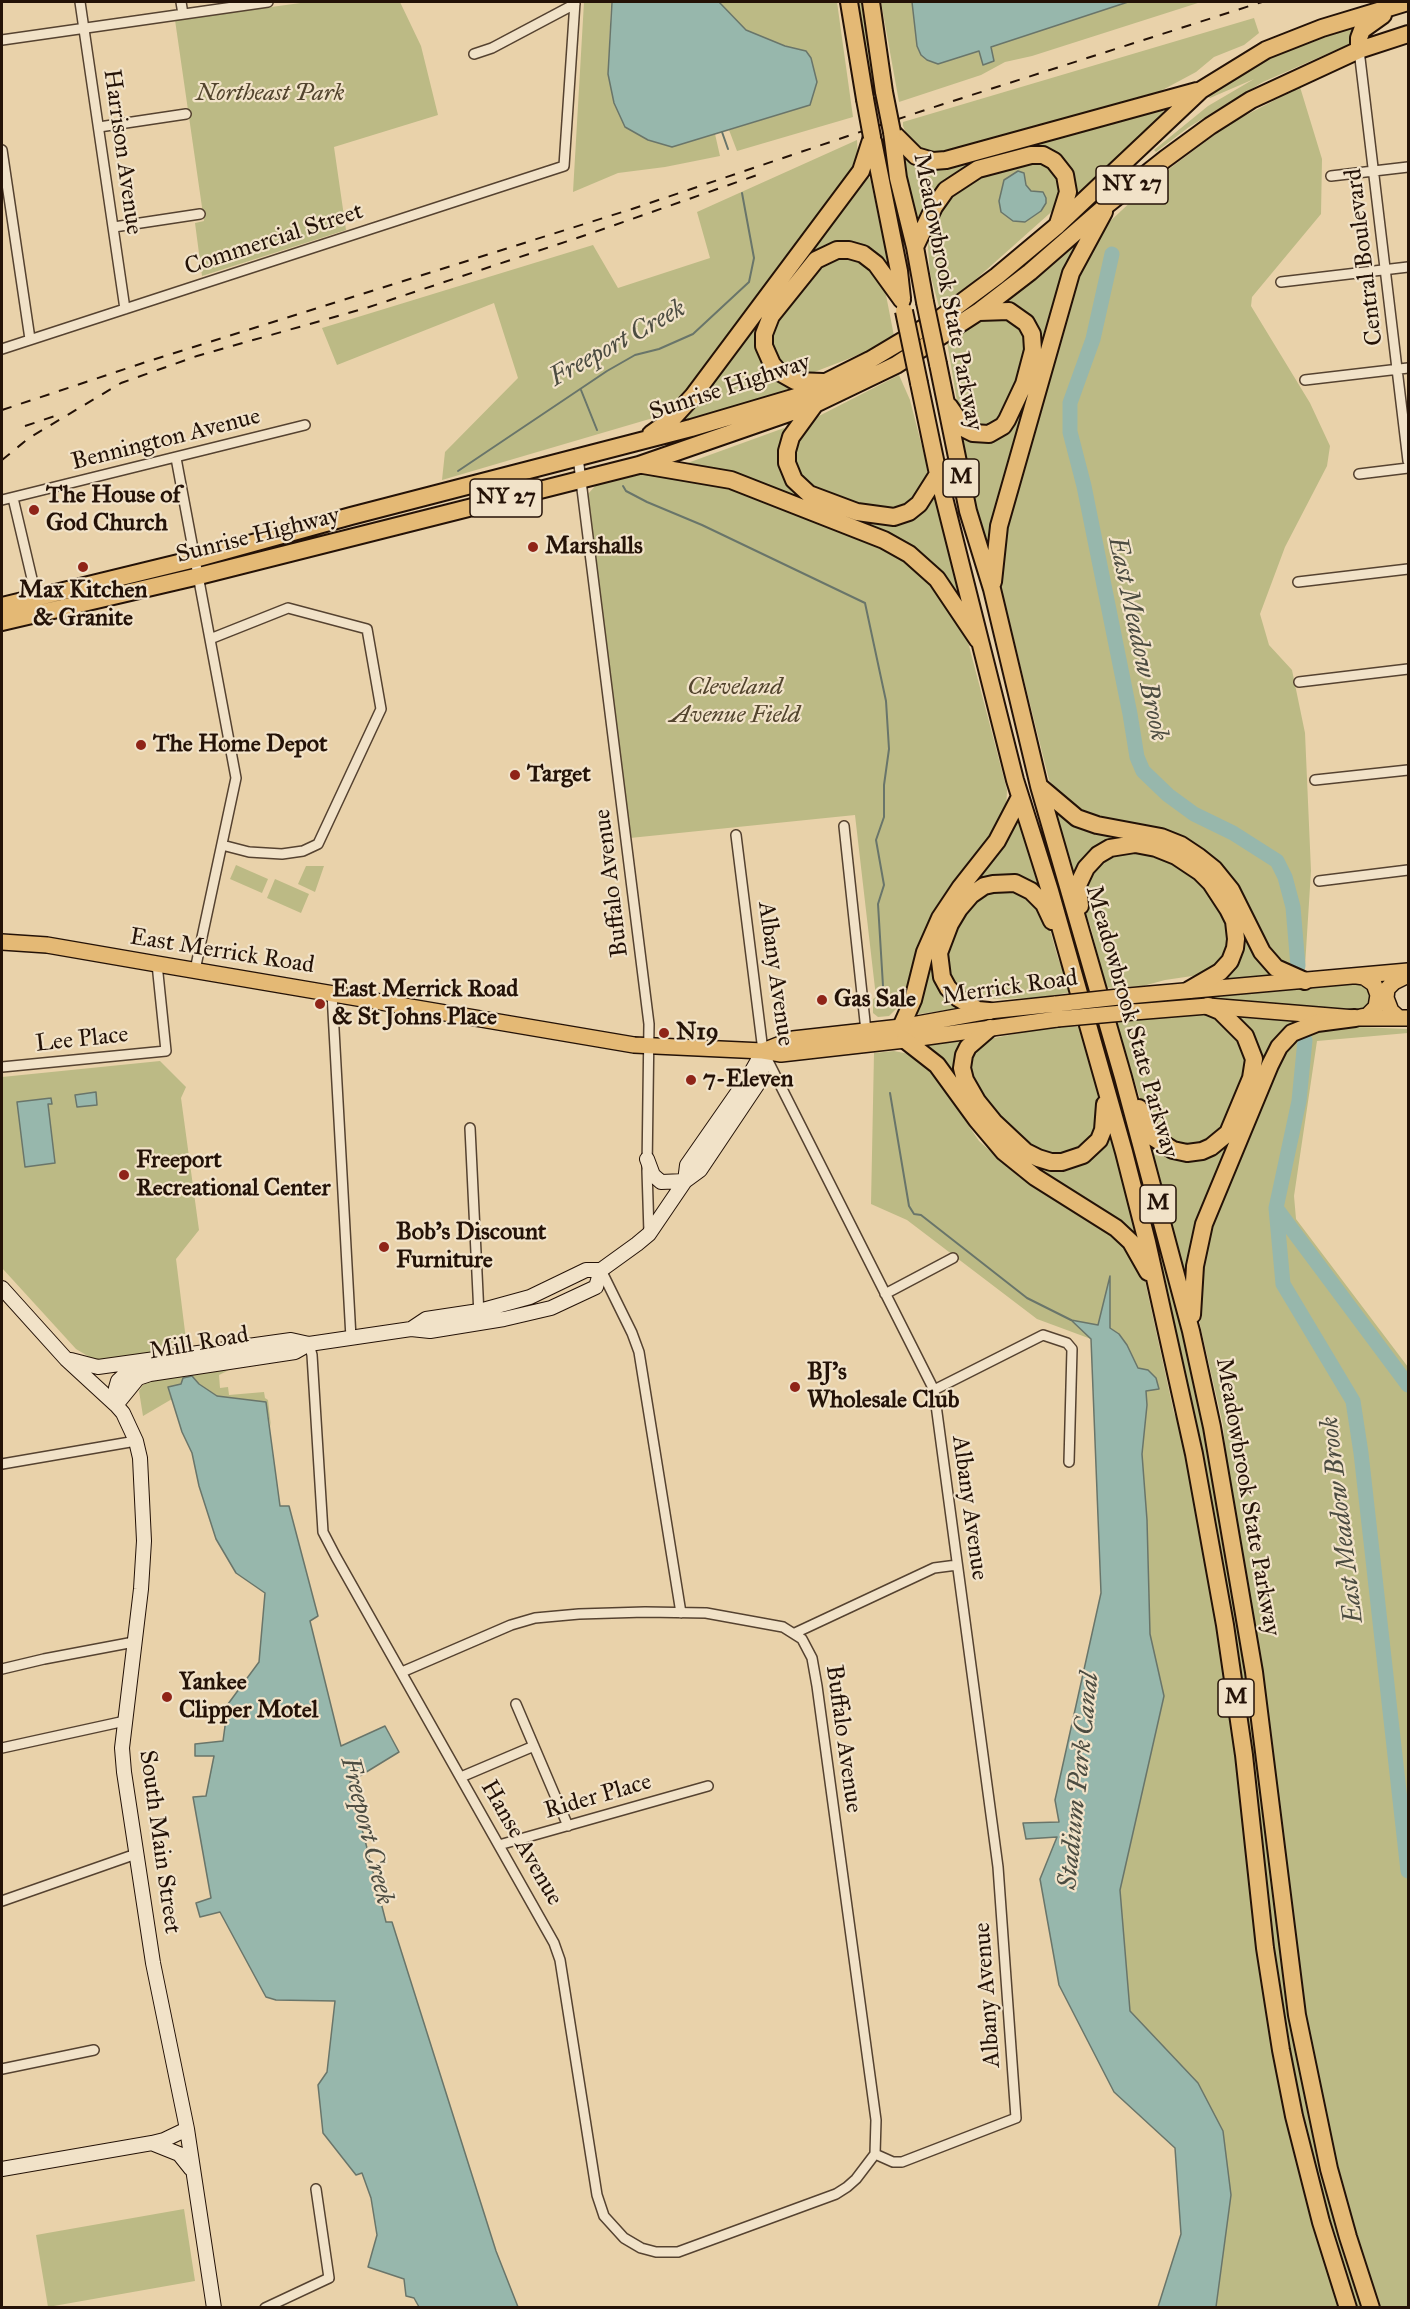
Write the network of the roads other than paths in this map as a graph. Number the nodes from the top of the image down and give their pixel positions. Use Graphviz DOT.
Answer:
graph roads {
  1 [pos="81,2"];
  2 [pos="181,2"];
  3 [pos="268,2"];
  4 [pos="575,2"];
  5 [pos="849,2"];
  6 [pos="871,2"];
  7 [pos="1404,3"];
  8 [pos="183,14"];
  9 [pos="84,28"];
  10 [pos="1408,34"];
  11 [pos="2,40"];
  12 [pos="1359,50"];
  13 [pos="474,54"];
  14 [pos="1201,90"];
  15 [pos="186,114"];
  16 [pos="99,127"];
  17 [pos="891,132"];
  18 [pos="872,137"];
  19 [pos="2,150"];
  20 [pos="1408,167"];
  21 [pos="1375,170"];
  22 [pos="1331,176"];
  23 [pos="1108,204"];
  24 [pos="200,214"];
  25 [pos="1058,225"];
  26 [pos="114,227"];
  27 [pos="915,247"];
  28 [pos="1408,267"];
  29 [pos="1386,270"];
  30 [pos="1281,282"];
  31 [pos="903,305"];
  32 [pos="125,309"];
  33 [pos="978,312"];
  34 [pos="30,339"];
  35 [pos="2,349"];
  36 [pos="1408,368"];
  37 [pos="1398,369"];
  38 [pos="1305,380"];
  39 [pos="827,382"];
  40 [pos="946,401"];
  41 [pos="815,404"];
  42 [pos="305,425"];
  43 [pos="641,441"];
  44 [pos="578,457"];
  45 [pos="177,458"];
  46 [pos="1408,460"];
  47 [pos="639,465"];
  48 [pos="1408,468"];
  49 [pos="938,474"];
  50 [pos="1359,474"];
  51 [pos="581,478"];
  52 [pos="13,498"];
  53 [pos="2,500"];
  54 [pos="195,559"];
  55 [pos="1408,569"];
  56 [pos="199,576"];
  57 [pos="1298,582"];
  58 [pos="992,589"];
  59 [pos="38,605"];
  60 [pos="2,606"];
  61 [pos="2,622"];
  62 [pos="210,639"];
  63 [pos="979,642"];
  64 [pos="1408,669"];
  65 [pos="1299,682"];
  66 [pos="1408,770"];
  67 [pos="1315,780"];
  68 [pos="1039,786"];
  69 [pos="1020,797"];
  70 [pos="844,826"];
  71 [pos="736,835"];
  72 [pos="222,845"];
  73 [pos="1408,870"];
  74 [pos="1320,881"];
  75 [pos="2,942"];
  76 [pos="1084,945"];
  77 [pos="1066,951"];
  78 [pos="157,963"];
  79 [pos="195,970"];
  80 [pos="1408,970"];
  81 [pos="1408,975"];
  82 [pos="1351,976"];
  83 [pos="1305,981"];
  84 [pos="1189,990"];
  85 [pos="332,993"];
  86 [pos="1208,1006"];
  87 [pos="989,1011"];
  88 [pos="1056,1011"];
  89 [pos="1355,1018"];
  90 [pos="1404,1018"];
  91 [pos="990,1028"];
  92 [pos="866,1030"];
  93 [pos="903,1034"];
  94 [pos="648,1046"];
  95 [pos="764,1051"];
  96 [pos="2,1067"];
  97 [pos="1123,1077"];
  98 [pos="1106,1091"];
  99 [pos="470,1128"];
  100 [pos="647,1159"];
  101 [pos="685,1181"];
  102 [pos="649,1234"];
  103 [pos="953,1258"];
  104 [pos="601,1270"];
  105 [pos="1155,1283"];
  106 [pos="2,1288"];
  107 [pos="885,1294"];
  108 [pos="479,1317"];
  109 [pos="1191,1331"];
  110 [pos="351,1338"];
  111 [pos="309,1344"];
  112 [pos="169,1358"];
  113 [pos="66,1359"];
  114 [pos="934,1390"];
  115 [pos="116,1405"];
  116 [pos="136,1441"];
  117 [pos="1069,1462"];
  118 [pos="2,1464"];
  119 [pos="957,1565"];
  120 [pos="681,1613"];
  121 [pos="795,1633"];
  122 [pos="134,1642"];
  123 [pos="2,1669"];
  124 [pos="402,1672"];
  125 [pos="516,1704"];
  126 [pos="125,1721"];
  127 [pos="534,1746"];
  128 [pos="2,1748"];
  129 [pos="461,1777"];
  130 [pos="708,1786"];
  131 [pos="568,1826"];
  132 [pos="499,1845"];
  133 [pos="136,1854"];
  134 [pos="2,1901"];
  135 [pos="94,2050"];
  136 [pos="2,2069"];
  137 [pos="187,2129"];
  138 [pos="152,2143"];
  139 [pos="875,2154"];
  140 [pos="2,2169"];
  141 [pos="193,2171"];
  142 [pos="316,2189"];
  143 [pos="214,2307"];
  144 [pos="265,2307"];
  145 [pos="1348,2307"];
  146 [pos="1371,2307"];
  1 -- 9 [label="street, Harrison Avenue"];
  2 -- 8 [label="street"];
  3 -- 8 [label="street"];
  4 -- 13 [label="street"];
  4 -- 32 [label="street, Commercial Street"];
  5 -- 18 [label="highway, Meadowbrook State Parkway / M, bridge"];
  6 -- 17 [label="highway, Meadowbrook State Parkway / M, bridge"];
  7 -- 12 [label="highway"];
  7 -- 14 [label="highway, Sunrise Highway / NY 27"];
  8 -- 9 [label="street"];
  9 -- 11 [label="street"];
  9 -- 16 [label="street, Harrison Avenue"];
  10 -- 12 [label="highway, Sunrise Highway / NY 27"];
  12 -- 21 [label="street, Central Boulevard"];
  12 -- 23 [label="highway, Sunrise Highway / NY 27"];
  14 -- 17 [label="highway"];
  14 -- 25 [label="highway, Sunrise Highway / NY 27"];
  15 -- 16 [label="street"];
  16 -- 26 [label="street, Harrison Avenue"];
  17 -- 27 [label="highway, Meadowbrook State Parkway / M"];
  18 -- 31 [label="highway, Meadowbrook State Parkway / M"];
  18 -- 43 [label="highway"];
  19 -- 34 [label="street"];
  20 -- 21 [label="street"];
  21 -- 22 [label="street"];
  21 -- 29 [label="street, Central Boulevard"];
  23 -- 33 [label="highway, Sunrise Highway / NY 27"];
  23 -- 58 [label="highway"];
  24 -- 26 [label="street"];
  25 -- 27 [label="highway"];
  25 -- 39 [label="highway, Sunrise Highway / NY 27"];
  26 -- 32 [label="street, Harrison Avenue"];
  27 -- 40 [label="highway, Meadowbrook State Parkway / M, bridge"];
  28 -- 29 [label="street"];
  29 -- 30 [label="street"];
  29 -- 37 [label="street, Central Boulevard"];
  31 -- 39 [label="highway"];
  31 -- 49 [label="highway, Meadowbrook State Parkway / M, bridge"];
  32 -- 34 [label="street, Commercial Street"];
  33 -- 40 [label="highway"];
  33 -- 41 [label="highway, Sunrise Highway / NY 27"];
  34 -- 35 [label="street, Commercial Street"];
  36 -- 37 [label="street"];
  37 -- 38 [label="street"];
  37 -- 46 [label="street, Central Boulevard"];
  39 -- 43 [label="highway, Sunrise Highway / NY 27"];
  40 -- 58 [label="highway, Meadowbrook State Parkway / M"];
  41 -- 47 [label="highway, Sunrise Highway / NY 27"];
  41 -- 49 [label="highway"];
  42 -- 45 [label="street, Bennington Avenue"];
  43 -- 44 [label="highway, Sunrise Highway / NY 27"];
  44 -- 51 [label="street, Buffalo Avenue"];
  44 -- 54 [label="highway, Sunrise Highway / NY 27"];
  45 -- 52 [label="street, Bennington Avenue"];
  45 -- 54 [label="street"];
  47 -- 51 [label="highway, Sunrise Highway / NY 27"];
  47 -- 63 [label="highway"];
  48 -- 50 [label="street"];
  49 -- 63 [label="highway, Meadowbrook State Parkway / M"];
  51 -- 56 [label="highway, Sunrise Highway / NY 27"];
  51 -- 94 [label="street, Buffalo Avenue"];
  52 -- 53 [label="street, Bennington Avenue"];
  52 -- 59 [label="street"];
  54 -- 56 [label="street"];
  54 -- 59 [label="highway, Sunrise Highway / NY 27"];
  55 -- 57 [label="street"];
  56 -- 59 [label="highway, Sunrise Highway / NY 27"];
  56 -- 62 [label="street"];
  58 -- 68 [label="highway, Meadowbrook State Parkway / M"];
  59 -- 60 [label="highway, Sunrise Highway / NY 27"];
  59 -- 61 [label="highway, Sunrise Highway / NY 27"];
  62 -- 72 [label="street"];
  62 -- 72 [label="street"];
  63 -- 69 [label="highway, Meadowbrook State Parkway / M"];
  64 -- 65 [label="street"];
  66 -- 67 [label="street"];
  68 -- 76 [label="highway, Meadowbrook State Parkway / M"];
  68 -- 83 [label="highway"];
  69 -- 77 [label="highway, Meadowbrook State Parkway / M"];
  69 -- 93 [label="highway"];
  70 -- 92 [label="street"];
  71 -- 95 [label="street, Albany Avenue"];
  72 -- 79 [label="street"];
  73 -- 74 [label="street"];
  75 -- 78 [label="main road, East Merrick Road"];
  76 -- 84 [label="highway"];
  76 -- 97 [label="highway, Meadowbrook State Parkway / M"];
  77 -- 87 [label="highway"];
  77 -- 98 [label="highway, Meadowbrook State Parkway / M"];
  78 -- 79 [label="main road, East Merrick Road"];
  78 -- 96 [label="street, Lee Place"];
  79 -- 85 [label="main road, East Merrick Road"];
  80 -- 82 [label="main road, Merrick Road"];
  81 -- 90 [label="main road"];
  82 -- 83 [label="main road, Merrick Road"];
  82 -- 89 [label="main road"];
  83 -- 84 [label="main road, Merrick Road"];
  84 -- 88 [label="main road, Merrick Road, bridge"];
  85 -- 94 [label="main road, East Merrick Road"];
  85 -- 110 [label="street"];
  86 -- 88 [label="main road, Merrick Road, bridge"];
  86 -- 89 [label="main road, Merrick Road"];
  86 -- 97 [label="highway"];
  87 -- 88 [label="main road, Merrick Road"];
  87 -- 93 [label="main road, Merrick Road"];
  88 -- 91 [label="main road, Merrick Road"];
  89 -- 90 [label="main road, Merrick Road"];
  89 -- 109 [label="highway"];
  91 -- 93 [label="main road, Merrick Road"];
  91 -- 98 [label="highway"];
  92 -- 93 [label="main road, Merrick Road"];
  92 -- 95 [label="main road, Merrick Road"];
  93 -- 95 [label="main road, Merrick Road"];
  93 -- 105 [label="highway"];
  94 -- 95 [label="main road, Merrick Road"];
  94 -- 100 [label="street, Buffalo Avenue"];
  95 -- 101 [label="main road, Mill Road"];
  95 -- 107 [label="street, Albany Avenue"];
  97 -- 109 [label="highway, Meadowbrook State Parkway / M"];
  98 -- 105 [label="highway, Meadowbrook State Parkway / M"];
  99 -- 108 [label="street"];
  100 -- 101 [label="main road"];
  100 -- 102 [label="street, Buffalo Avenue"];
  101 -- 102 [label="main road, Mill Road"];
  102 -- 104 [label="main road, Mill Road"];
  103 -- 107 [label="street"];
  104 -- 108 [label="main road, Mill Road"];
  104 -- 120 [label="street"];
  105 -- 145 [label="highway, Meadowbrook State Parkway / M"];
  106 -- 113 [label="main road, South Main Street"];
  107 -- 114 [label="street, Albany Avenue"];
  108 -- 110 [label="main road, Mill Road"];
  109 -- 146 [label="highway, Meadowbrook State Parkway / M"];
  110 -- 111 [label="main road, Mill Road"];
  111 -- 112 [label="main road, Mill Road"];
  111 -- 115 [label="main road, Mill Road"];
  111 -- 124 [label="street, Hanse Avenue"];
  112 -- 113 [label="main road, Mill Road"];
  112 -- 115 [label="main road, Mill Road"];
  113 -- 115 [label="main road, South Main Street"];
  114 -- 117 [label="street"];
  114 -- 119 [label="street, Albany Avenue"];
  115 -- 116 [label="main road, South Main Street"];
  116 -- 118 [label="street"];
  116 -- 122 [label="main road, South Main Street"];
  119 -- 121 [label="street"];
  119 -- 139 [label="street, Albany Avenue"];
  120 -- 121 [label="street"];
  120 -- 124 [label="street"];
  121 -- 139 [label="street, Buffalo Avenue"];
  122 -- 123 [label="street"];
  122 -- 126 [label="main road, South Main Street"];
  124 -- 129 [label="street, Hanse Avenue"];
  125 -- 127 [label="street"];
  126 -- 128 [label="street"];
  126 -- 133 [label="main road, South Main Street"];
  127 -- 129 [label="street"];
  127 -- 131 [label="street"];
  129 -- 132 [label="street, Hanse Avenue"];
  130 -- 131 [label="street, Rider Place"];
  131 -- 132 [label="street, Rider Place"];
  132 -- 139 [label="street, Hanse Avenue"];
  133 -- 134 [label="street"];
  133 -- 137 [label="main road, South Main Street"];
  135 -- 136 [label="street"];
  137 -- 138 [label="main road"];
  137 -- 141 [label="main road, South Main Street"];
  138 -- 140 [label="main road"];
  138 -- 141 [label="main road"];
  141 -- 143 [label="main road, South Main Street"];
  142 -- 144 [label="street"];
}
